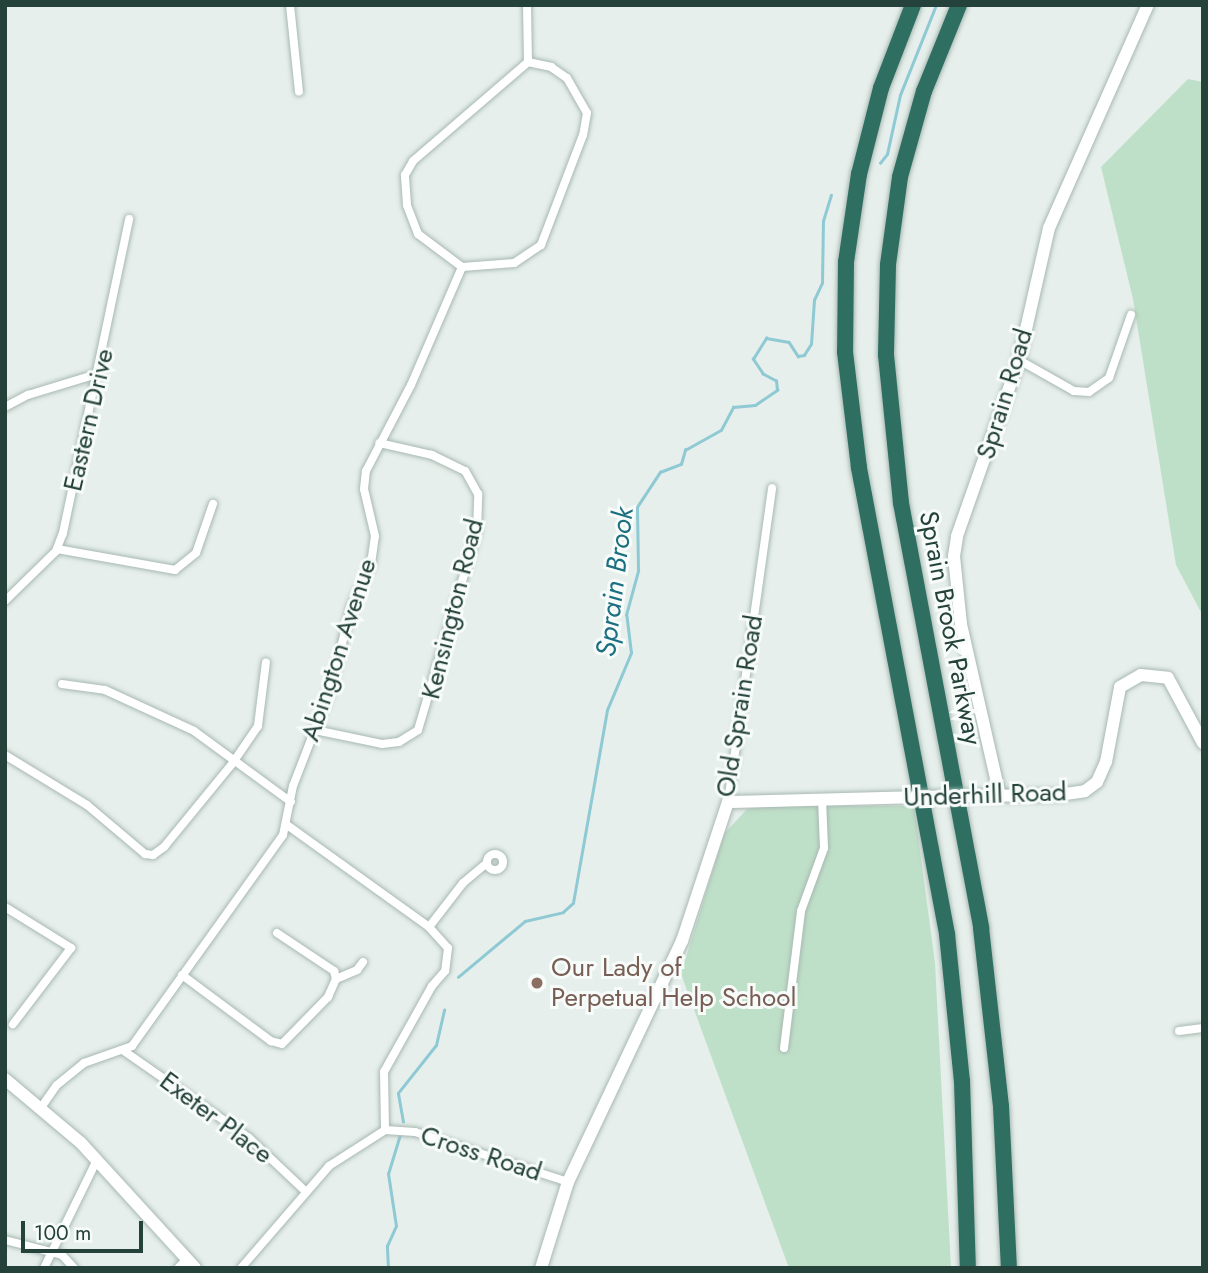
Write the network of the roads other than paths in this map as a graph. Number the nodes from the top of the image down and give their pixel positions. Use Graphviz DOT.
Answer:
graph roads {
  1 [pos="290,5"];
  2 [pos="527,5"];
  3 [pos="913,5"];
  4 [pos="959,5"];
  5 [pos="1148,5"];
  6 [pos="528,62"];
  7 [pos="299,92"];
  8 [pos="130,219"];
  9 [pos="462,267"];
  10 [pos="1131,316"];
  11 [pos="1019,360"];
  12 [pos="100,373"];
  13 [pos="5,407"];
  14 [pos="379,443"];
  15 [pos="772,488"];
  16 [pos="213,504"];
  17 [pos="57,549"];
  18 [pos="5,601"];
  19 [pos="266,662"];
  20 [pos="62,684"];
  21 [pos="315,730"];
  22 [pos="1203,743"];
  23 [pos="5,755"];
  24 [pos="236,759"];
  25 [pos="1000,796"];
  26 [pos="822,798"];
  27 [pos="291,802"];
  28 [pos="728,802"];
  29 [pos="287,825"];
  30 [pos="486,864"];
  31 [pos="5,907"];
  32 [pos="429,927"];
  33 [pos="276,933"];
  34 [pos="363,962"];
  35 [pos="182,975"];
  36 [pos="336,979"];
  37 [pos="13,1024"];
  38 [pos="1203,1028"];
  39 [pos="1179,1031"];
  40 [pos="784,1048"];
  41 [pos="124,1051"];
  42 [pos="5,1079"];
  43 [pos="40,1109"];
  44 [pos="385,1130"];
  45 [pos="97,1160"];
  46 [pos="568,1182"];
  47 [pos="304,1190"];
  48 [pos="5,1240"];
  49 [pos="52,1252"];
  50 [pos="187,1265"];
  51 [pos="44,1268"];
  52 [pos="74,1268"];
  53 [pos="242,1268"];
  54 [pos="541,1268"];
  55 [pos="968,1268"];
  56 [pos="1009,1268"];
  1 -- 7 [label="street"];
  2 -- 6 [label="street"];
  3 -- 55 [label="highway"];
  4 -- 56 [label="highway, Sprain Brook Parkway"];
  5 -- 11 [label="street, Sprain Road"];
  6 -- 9 [label="street"];
  6 -- 9 [label="street"];
  8 -- 12 [label="street, Eastern Drive"];
  9 -- 14 [label="street, Abington Avenue"];
  10 -- 11 [label="street"];
  11 -- 25 [label="street, Sprain Road"];
  12 -- 13 [label="street"];
  12 -- 17 [label="street, Eastern Drive"];
  14 -- 21 [label="street, Abington Avenue"];
  14 -- 21 [label="street, Kensington Road"];
  15 -- 28 [label="street, Old Sprain Road"];
  16 -- 17 [label="street"];
  17 -- 18 [label="street"];
  19 -- 24 [label="street"];
  20 -- 24 [label="street"];
  21 -- 27 [label="street, Abington Avenue"];
  22 -- 25 [label="street, Underhill Road"];
  23 -- 24 [label="street"];
  24 -- 27 [label="street"];
  25 -- 26 [label="street, Underhill Road, bridge"];
  26 -- 28 [label="street, Underhill Road"];
  26 -- 40 [label="street"];
  27 -- 29 [label="street, Abington Avenue"];
  28 -- 46 [label="street, Old Sprain Road"];
  29 -- 32 [label="street"];
  29 -- 35 [label="street"];
  30 -- 32 [label="street"];
  31 -- 37 [label="street"];
  32 -- 44 [label="street"];
  33 -- 36 [label="street"];
  34 -- 36 [label="street"];
  35 -- 36 [label="street"];
  35 -- 41 [label="street"];
  38 -- 39 [label="street"];
  41 -- 43 [label="street"];
  41 -- 47 [label="street, Exeter Place"];
  42 -- 43 [label="street"];
  43 -- 45 [label="street"];
  44 -- 46 [label="street, Cross Road"];
  44 -- 47 [label="street, Cross Road"];
  45 -- 49 [label="street"];
  45 -- 50 [label="street"];
  46 -- 54 [label="street, Old Sprain Road"];
  47 -- 53 [label="street, Cross Road"];
  48 -- 49 [label="street"];
  49 -- 51 [label="street"];
  49 -- 52 [label="street"];
}
